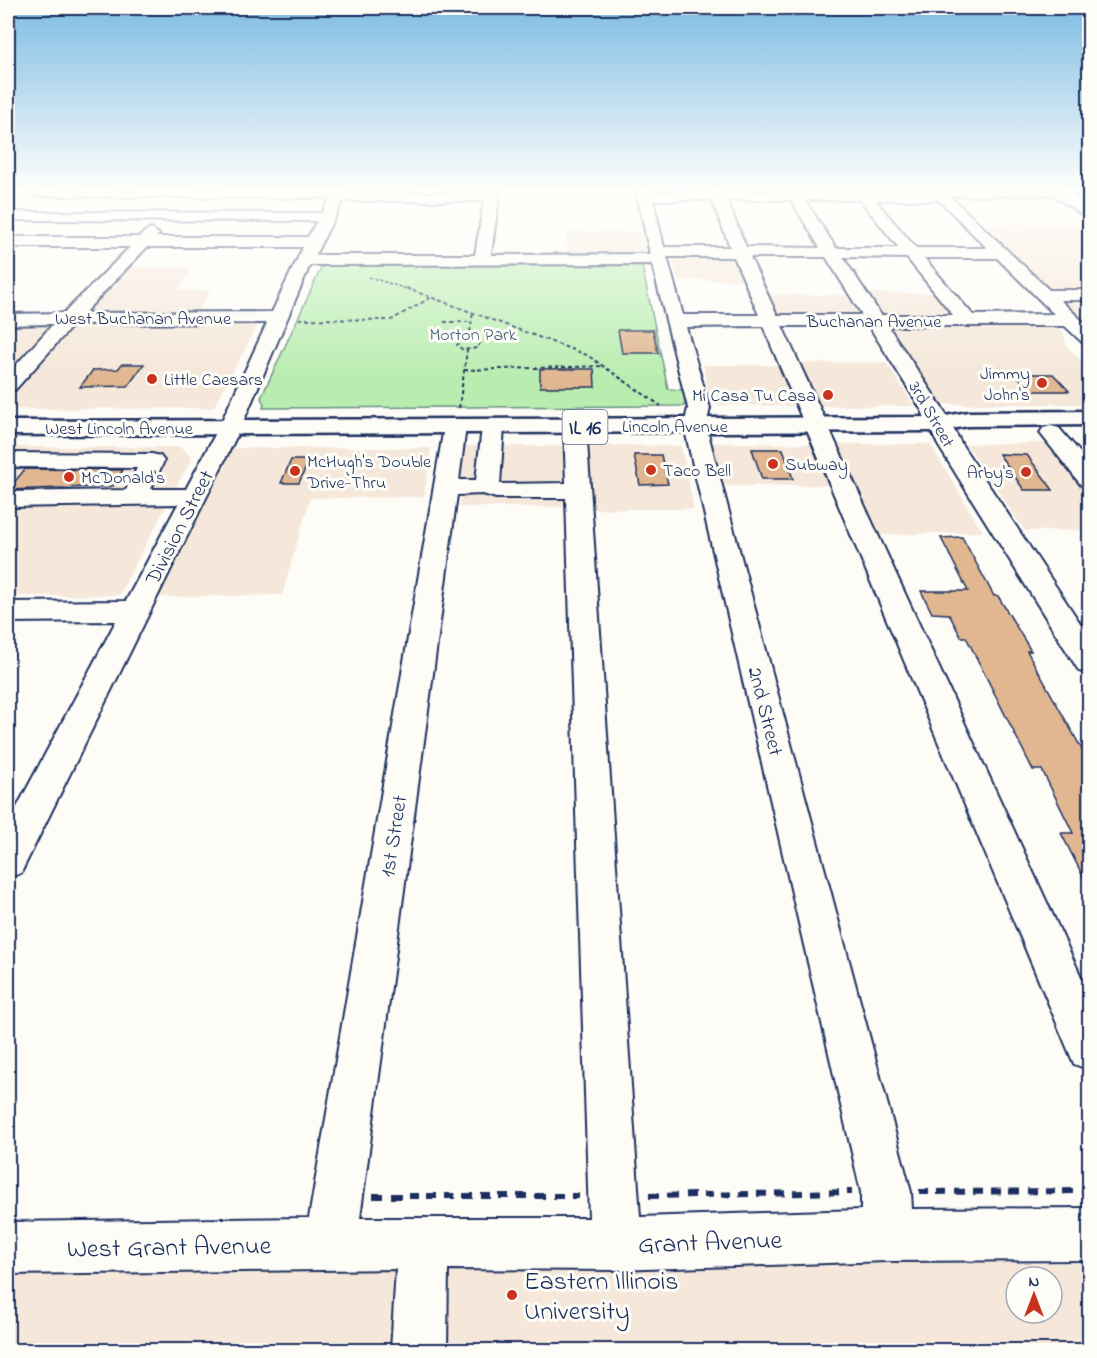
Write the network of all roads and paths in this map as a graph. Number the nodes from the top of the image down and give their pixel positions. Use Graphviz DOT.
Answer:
graph roads {
  1 [pos="134,252"];
  2 [pos="308,252"];
  3 [pos="483,252"];
  4 [pos="657,252"];
  5 [pos="732,252"];
  6 [pos="740,252"];
  7 [pos="774,252"];
  8 [pos="832,253"];
  9 [pos="910,253"];
  10 [pos="1001,253"];
  11 [pos="658,256"];
  12 [pos="304,260"];
  13 [pos="482,260"];
  14 [pos="366,277"];
  15 [pos="1045,295"];
  16 [pos="1089,295"];
  17 [pos="432,297"];
  18 [pos="473,312"];
  19 [pos="287,318"];
  20 [pos="8,319"];
  21 [pos="68,319"];
  22 [pos="1071,320"];
  23 [pos="677,321"];
  24 [pos="771,321"];
  25 [pos="876,321"];
  26 [pos="968,321"];
  27 [pos="444,322"];
  28 [pos="472,322"];
  29 [pos="469,339"];
  30 [pos="1089,339"];
  31 [pos="467,350"];
  32 [pos="604,366"];
  33 [pos="464,370"];
  34 [pos="8,386"];
  35 [pos="661,406"];
  36 [pos="457,417"];
  37 [pos="1089,418"];
  38 [pos="940,424"];
  39 [pos="816,425"];
  40 [pos="493,426"];
  41 [pos="695,426"];
  42 [pos="230,427"];
  43 [pos="8,428"];
  44 [pos="139,428"];
  45 [pos="1089,432"];
  46 [pos="1051,433"];
  47 [pos="575,436"];
  48 [pos="8,460"];
  49 [pos="66,460"];
  50 [pos="120,460"];
  51 [pos="8,465"];
  52 [pos="1089,480"];
  53 [pos="487,487"];
  54 [pos="446,488"];
  55 [pos="572,490"];
  56 [pos="8,495"];
  57 [pos="136,496"];
  58 [pos="195,496"];
  59 [pos="103,499"];
  60 [pos="8,500"];
  61 [pos="136,611"];
  62 [pos="8,612"];
  63 [pos="1089,663"];
  64 [pos="8,861"];
  65 [pos="1089,1048"];
  66 [pos="1089,1191"];
  67 [pos="339,1196"];
  68 [pos="886,1214"];
  69 [pos="615,1220"];
  70 [pos="1089,1234"];
  71 [pos="423,1243"];
  72 [pos="330,1245"];
  73 [pos="8,1248"];
  74 [pos="419,1350"];
  1 -- 21 [label="street"];
  2 -- 12 [label="street, Division Street"];
  3 -- 13 [label="street"];
  4 -- 11 [label="street, 2nd Street"];
  5 -- 11 [label="street"];
  6 -- 24 [label="street"];
  7 -- 8 [label="street"];
  8 -- 9 [label="street"];
  8 -- 25 [label="street, 3rd Street"];
  9 -- 10 [label="street"];
  9 -- 26 [label="street"];
  10 -- 15 [label="street"];
  11 -- 13 [label="street"];
  11 -- 23 [label="street, 2nd Street"];
  12 -- 13 [label="street"];
  12 -- 19 [label="street, Division Street"];
  14 -- 17 [label="path"];
  15 -- 16 [label="street"];
  15 -- 22 [label="street"];
  17 -- 18 [label="path"];
  17 -- 19 [label="path"];
  18 -- 28 [label="path"];
  18 -- 32 [label="path"];
  19 -- 21 [label="street, West Buchanan Avenue"];
  19 -- 42 [label="street, Division Street"];
  20 -- 21 [label="street, West Buchanan Avenue"];
  21 -- 34 [label="street"];
  22 -- 26 [label="street, Buchanan Avenue"];
  22 -- 30 [label="street"];
  23 -- 24 [label="street, Buchanan Avenue"];
  23 -- 41 [label="street, 2nd Street"];
  24 -- 25 [label="street, Buchanan Avenue"];
  24 -- 39 [label="street"];
  25 -- 26 [label="street, Buchanan Avenue"];
  25 -- 38 [label="street, 3rd Street"];
  27 -- 28 [label="path"];
  28 -- 29 [label="path"];
  29 -- 31 [label="path"];
  29 -- 31 [label="path"];
  31 -- 33 [label="path"];
  32 -- 33 [label="path"];
  32 -- 35 [label="path"];
  33 -- 36 [label="path"];
  36 -- 40 [label="main road, Lincoln Avenue / IL 16"];
  36 -- 42 [label="main road, Lincoln Avenue / IL 16"];
  36 -- 54 [label="street, 1st Street"];
  37 -- 38 [label="main road, Lincoln Avenue / IL 16"];
  38 -- 39 [label="main road, Lincoln Avenue / IL 16"];
  38 -- 46 [label="main road, Lincoln Avenue / IL 16"];
  38 -- 63 [label="street, 3rd Street"];
  39 -- 41 [label="main road, Lincoln Avenue / IL 16"];
  39 -- 65 [label="street"];
  40 -- 47 [label="main road, Lincoln Avenue / IL 16"];
  40 -- 53 [label="street"];
  41 -- 47 [label="main road, Lincoln Avenue / IL 16"];
  41 -- 68 [label="street, 2nd Street"];
  42 -- 44 [label="main road, West Lincoln Avenue / IL 16"];
  42 -- 58 [label="street, Division Street"];
  43 -- 44 [label="main road, West Lincoln Avenue / IL 16"];
  44 -- 50 [label="street"];
  45 -- 46 [label="main road, Lincoln Avenue / IL 16"];
  46 -- 52 [label="street"];
  47 -- 55 [label="street"];
  48 -- 49 [label="street"];
  49 -- 50 [label="street"];
  49 -- 51 [label="street"];
  50 -- 57 [label="street"];
  53 -- 54 [label="street"];
  53 -- 55 [label="street"];
  54 -- 67 [label="street, 1st Street"];
  55 -- 69 [label="street"];
  56 -- 59 [label="street"];
  57 -- 58 [label="street"];
  57 -- 59 [label="street"];
  58 -- 61 [label="street, Division Street"];
  59 -- 60 [label="street"];
  61 -- 62 [label="street"];
  61 -- 64 [label="street, Division Street"];
  66 -- 68 [label="path"];
  67 -- 69 [label="path"];
  67 -- 72 [label="street, 1st Street"];
  68 -- 69 [label="street, Grant Avenue"];
  68 -- 69 [label="path"];
  68 -- 70 [label="street, Grant Avenue"];
  69 -- 71 [label="street, Grant Avenue"];
  71 -- 72 [label="street, Grant Avenue"];
  71 -- 74 [label="street"];
  72 -- 73 [label="street, West Grant Avenue"];
}
